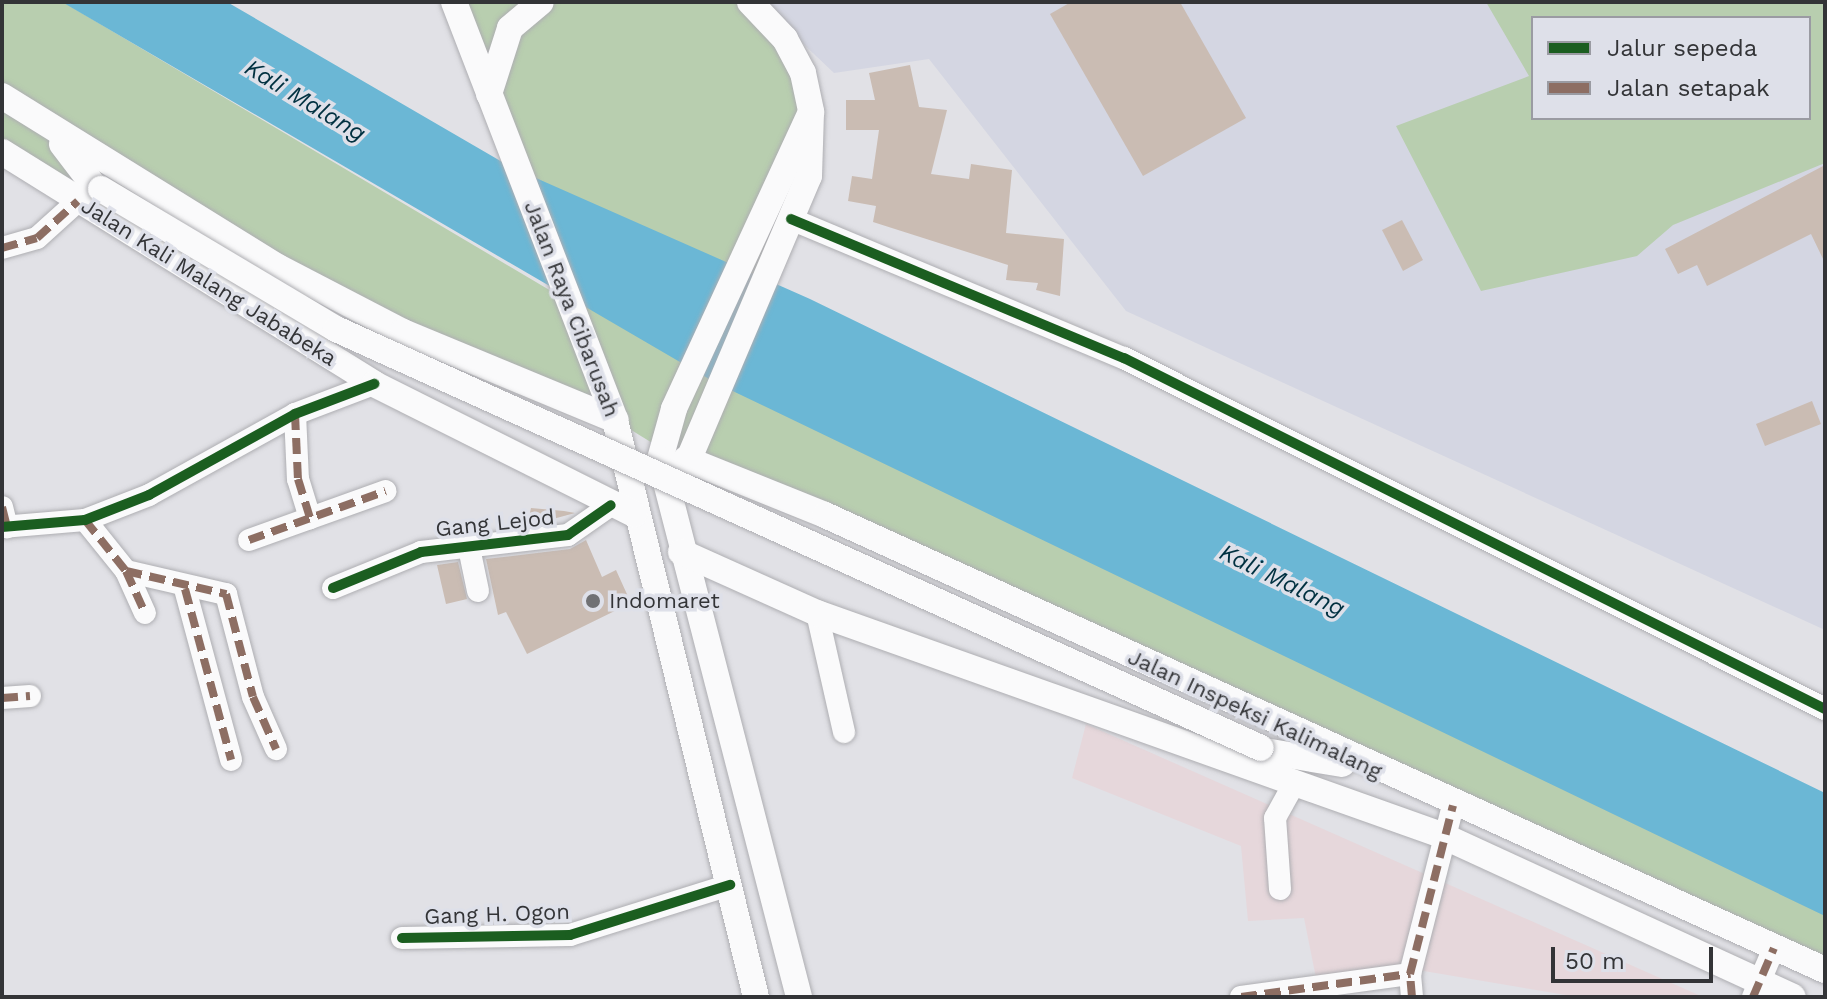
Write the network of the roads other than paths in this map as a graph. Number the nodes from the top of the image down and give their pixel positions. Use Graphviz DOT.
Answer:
graph roads {
  1 [pos="454,2"];
  2 [pos="541,2"];
  3 [pos="748,3"];
  4 [pos="489,94"];
  5 [pos="2,96"];
  6 [pos="811,112"];
  7 [pos="48,125"];
  8 [pos="8,156"];
  9 [pos="91,192"];
  10 [pos="791,219"];
  11 [pos="2,248"];
  12 [pos="403,332"];
  13 [pos="374,384"];
  14 [pos="295,414"];
  15 [pos="615,420"];
  16 [pos="686,459"];
  17 [pos="386,491"];
  18 [pos="623,509"];
  19 [pos="310,518"];
  20 [pos="85,520"];
  21 [pos="4,521"];
  22 [pos="674,526"];
  23 [pos="249,540"];
  24 [pos="468,543"];
  25 [pos="681,552"];
  26 [pos="126,571"];
  27 [pos="333,588"];
  28 [pos="185,589"];
  29 [pos="478,591"];
  30 [pos="145,613"];
  31 [pos="817,613"];
  32 [pos="30,696"];
  33 [pos="2,698"];
  34 [pos="1825,709"];
  35 [pos="844,732"];
  36 [pos="276,749"];
  37 [pos="1266,750"];
  38 [pos="231,760"];
  39 [pos="1369,768"];
  40 [pos="1293,786"];
  41 [pos="1341,801"];
  42 [pos="1453,805"];
  43 [pos="1441,835"];
  44 [pos="730,885"];
  45 [pos="1280,889"];
  46 [pos="402,938"];
  47 [pos="1774,948"];
  48 [pos="1825,970"];
  49 [pos="1410,974"];
  50 [pos="1755,990"];
  51 [pos="756,997"];
  52 [pos="799,997"];
  53 [pos="1241,997"];
  54 [pos="1412,997"];
  55 [pos="1793,997"];
  1 -- 4 [label="main road, Jalan Raya Cibarusah"];
  2 -- 4 [label="main road"];
  3 -- 6 [label="main road"];
  4 -- 15 [label="main road, Jalan Raya Cibarusah"];
  5 -- 7 [label="main road"];
  6 -- 10 [label="main road"];
  6 -- 22 [label="main road"];
  7 -- 9 [label="main road"];
  7 -- 12 [label="main road"];
  8 -- 9 [label="main road, Jalan Kali Malang Jababeka"];
  9 -- 11 [label="street"];
  9 -- 13 [label="main road, Jalan Kali Malang Jababeka"];
  9 -- 37 [label="main road, bridge"];
  10 -- 16 [label="main road"];
  10 -- 34 [label="street"];
  12 -- 13 [label="main road"];
  12 -- 15 [label="main road"];
  13 -- 14 [label="street"];
  13 -- 18 [label="main road, Jalan Kali Malang Jababeka"];
  14 -- 19 [label="street"];
  14 -- 20 [label="street"];
  15 -- 18 [label="main road, Jalan Raya Cibarusah"];
  16 -- 22 [label="main road"];
  16 -- 39 [label="main road, Jalan Inspeksi Kalimalang"];
  17 -- 19 [label="street"];
  18 -- 24 [label="street, Gang Lejod"];
  18 -- 44 [label="main road, Jalan Raya Cibarusah"];
  19 -- 23 [label="street"];
  20 -- 21 [label="street"];
  20 -- 26 [label="street"];
  22 -- 25 [label="main road"];
  24 -- 27 [label="street, Gang Lejod"];
  24 -- 29 [label="street"];
  25 -- 31 [label="main road, Jalan Inspeksi Kalimalang"];
  25 -- 52 [label="main road"];
  26 -- 28 [label="street"];
  26 -- 30 [label="street"];
  28 -- 36 [label="street"];
  28 -- 38 [label="street"];
  31 -- 35 [label="street"];
  31 -- 40 [label="main road, Jalan Inspeksi Kalimalang"];
  32 -- 33 [label="street"];
  37 -- 39 [label="main road"];
  37 -- 41 [label="main road"];
  39 -- 42 [label="main road, Jalan Inspeksi Kalimalang"];
  40 -- 41 [label="main road, Jalan Inspeksi Kalimalang"];
  40 -- 45 [label="street"];
  41 -- 43 [label="main road, Jalan Inspeksi Kalimalang"];
  42 -- 43 [label="street"];
  42 -- 47 [label="main road, Jalan Inspeksi Kalimalang"];
  43 -- 49 [label="street"];
  43 -- 50 [label="main road, Jalan Inspeksi Kalimalang"];
  44 -- 46 [label="street, Gang H. Ogon"];
  44 -- 51 [label="main road, Jalan Raya Cibarusah"];
  47 -- 48 [label="main road, Jalan Inspeksi Kalimalang"];
  47 -- 50 [label="street"];
  49 -- 53 [label="street"];
  49 -- 54 [label="street"];
  50 -- 55 [label="main road, Jalan Inspeksi Kalimalang"];
}
